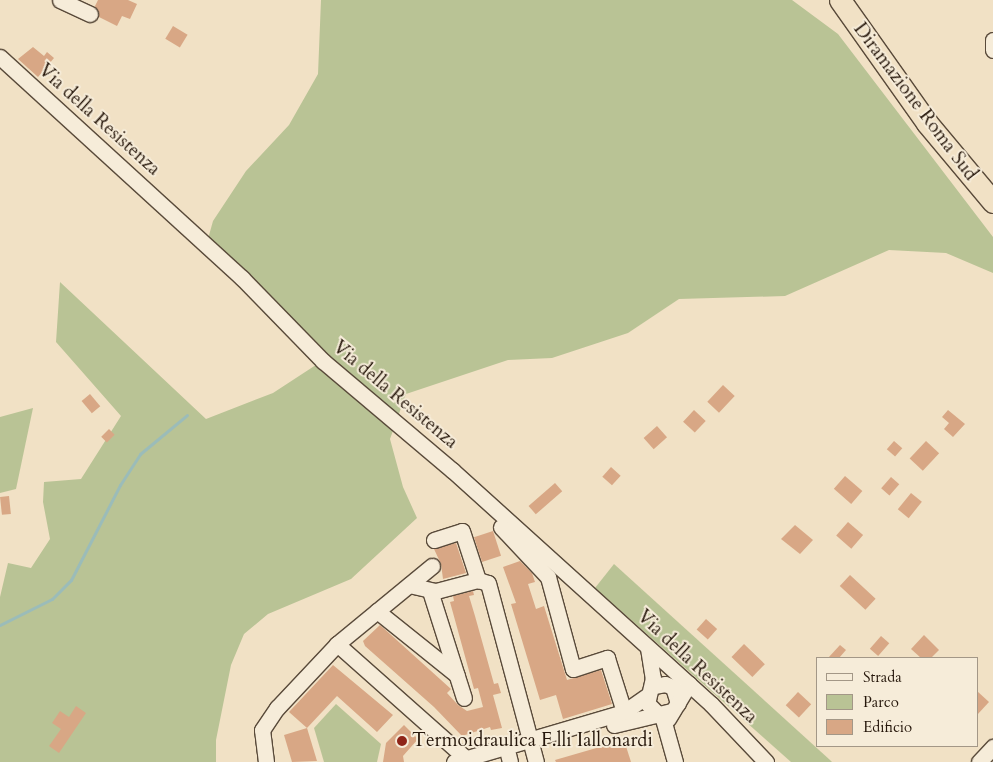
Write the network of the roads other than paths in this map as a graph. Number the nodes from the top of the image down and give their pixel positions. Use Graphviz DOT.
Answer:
graph roads {
  1 [pos="60,0"];
  2 [pos="840,0"];
  3 [pos="854,0"];
  4 [pos="90,14"];
  5 [pos="993,40"];
  6 [pos="993,50"];
  7 [pos="0,57"];
  8 [pos="993,182"];
  9 [pos="993,202"];
  10 [pos="490,504"];
  11 [pos="434,540"];
  12 [pos="432,566"];
  13 [pos="478,580"];
  14 [pos="410,585"];
  15 [pos="430,590"];
  16 [pos="377,611"];
  17 [pos="337,644"];
  18 [pos="648,648"];
  19 [pos="676,672"];
  20 [pos="457,675"];
  21 [pos="689,684"];
  22 [pos="650,690"];
  23 [pos="464,698"];
  24 [pos="710,704"];
  25 [pos="669,710"];
  26 [pos="624,712"];
  27 [pos="993,747"];
  28 [pos="532,750"];
  29 [pos="509,758"];
  30 [pos="463,760"];
  31 [pos="266,762"];
  32 [pos="480,762"];
  33 [pos="676,762"];
  34 [pos="766,762"];
  35 [pos="979,762"];
  1 -- 4 [label="street"];
  2 -- 9 [label="highway, Diramazione Roma Sud"];
  3 -- 8 [label="highway, Diramazione Roma Sud"];
  5 -- 6 [label="street"];
  7 -- 10 [label="street, Via della Resistenza"];
  10 -- 18 [label="street, Via della Resistenza"];
  10 -- 26 [label="street"];
  11 -- 13 [label="street"];
  12 -- 14 [label="street"];
  13 -- 15 [label="street"];
  13 -- 28 [label="street"];
  14 -- 15 [label="street"];
  14 -- 16 [label="street"];
  15 -- 20 [label="street"];
  16 -- 17 [label="street"];
  16 -- 20 [label="street"];
  17 -- 30 [label="street"];
  17 -- 31 [label="street"];
  18 -- 19 [label="street, Via della Resistenza"];
  18 -- 22 [label="street"];
  19 -- 21 [label="street, Via della Resistenza"];
  19 -- 22 [label="street"];
  20 -- 23 [label="street"];
  21 -- 24 [label="street, Via della Resistenza"];
  21 -- 25 [label="street"];
  22 -- 25 [label="street"];
  22 -- 25 [label="street"];
  22 -- 26 [label="street"];
  24 -- 25 [label="street"];
  24 -- 34 [label="street, Via della Resistenza"];
  25 -- 28 [label="street"];
  25 -- 33 [label="street"];
  26 -- 28 [label="street"];
  27 -- 35 [label="street"];
  28 -- 29 [label="street"];
  28 -- 30 [label="street"];
  29 -- 32 [label="street"];
}
